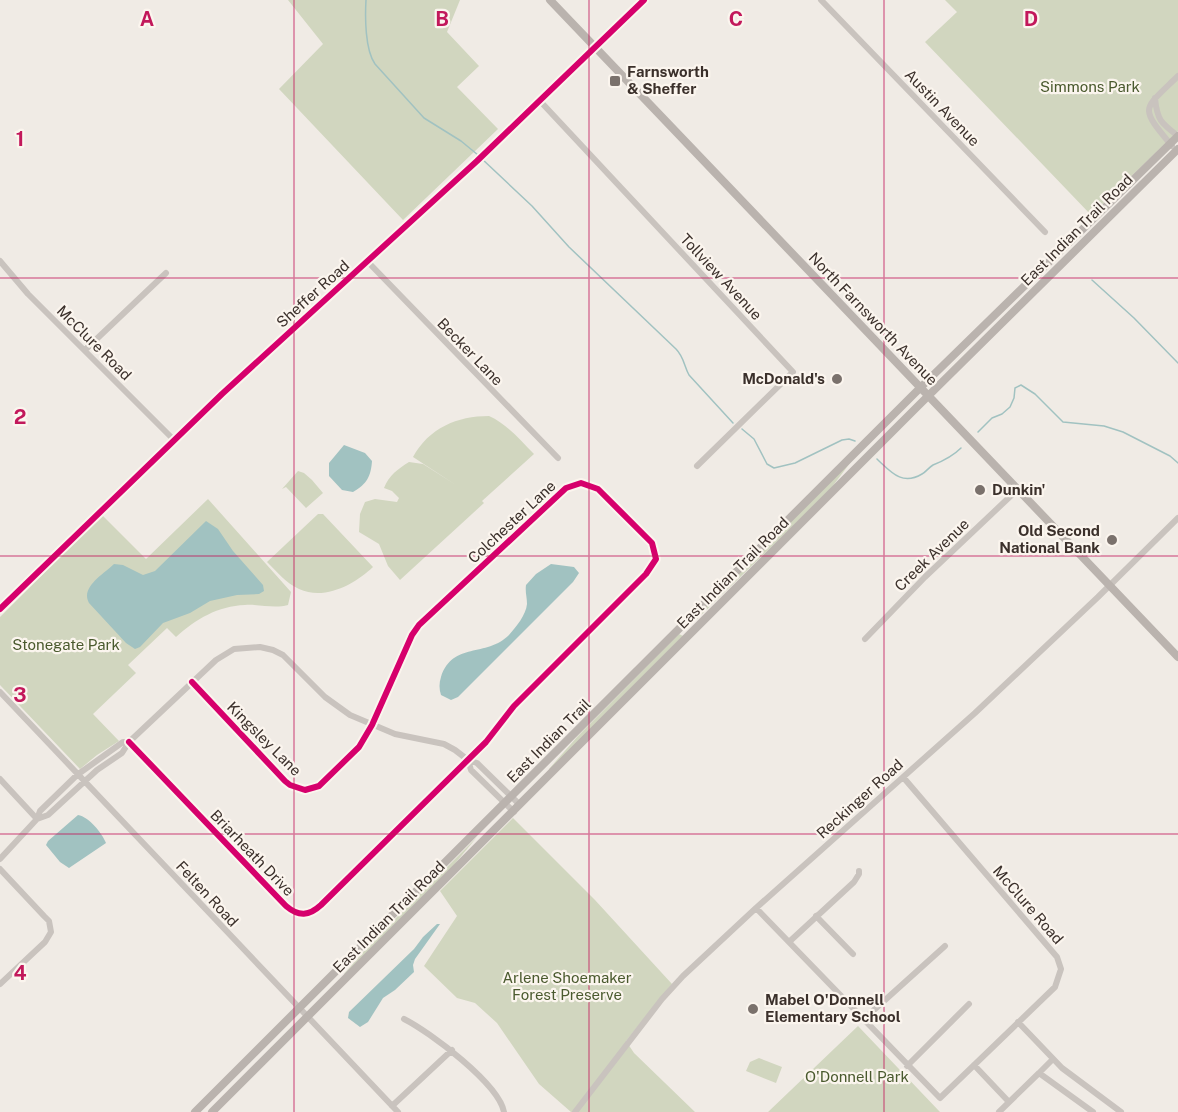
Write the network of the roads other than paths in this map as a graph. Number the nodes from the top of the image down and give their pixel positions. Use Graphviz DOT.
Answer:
graph roads {
  1 [pos="550,0"];
  2 [pos="644,0"];
  3 [pos="821,0"];
  4 [pos="595,48"];
  5 [pos="1178,76"];
  6 [pos="1155,98"];
  7 [pos="540,101"];
  8 [pos="1178,136"];
  9 [pos="1170,144"];
  10 [pos="1177,151"];
  11 [pos="1046,232"];
  12 [pos="0,261"];
  13 [pos="367,261"];
  14 [pos="166,273"];
  15 [pos="85,350"];
  16 [pos="920,388"];
  17 [pos="928,396"];
  18 [pos="175,441"];
  19 [pos="558,458"];
  20 [pos="697,466"];
  21 [pos="1017,490"];
  22 [pos="1178,518"];
  23 [pos="1110,585"];
  24 [pos="0,609"];
  25 [pos="686,622"];
  26 [pos="694,630"];
  27 [pos="865,639"];
  28 [pos="1178,657"];
  29 [pos="192,682"];
  30 [pos="1,694"];
  31 [pos="372,725"];
  32 [pos="129,742"];
  33 [pos="468,760"];
  34 [pos="77,775"];
  35 [pos="903,777"];
  36 [pos="0,779"];
  37 [pos="84,782"];
  38 [pos="508,800"];
  39 [pos="517,808"];
  40 [pos="37,819"];
  41 [pos="0,859"];
  42 [pos="0,869"];
  43 [pos="859,871"];
  44 [pos="756,908"];
  45 [pos="816,916"];
  46 [pos="789,942"];
  47 [pos="945,946"];
  48 [pos="853,954"];
  49 [pos="0,984"];
  50 [pos="969,1004"];
  51 [pos="300,1009"];
  52 [pos="308,1017"];
  53 [pos="404,1019"];
  54 [pos="864,1020"];
  55 [pos="1018,1022"];
  56 [pos="452,1050"];
  57 [pos="1053,1059"];
  58 [pos="974,1065"];
  59 [pos="908,1066"];
  60 [pos="1039,1073"];
  61 [pos="1009,1102"];
  62 [pos="392,1106"];
  63 [pos="195,1112"];
  64 [pos="212,1112"];
  65 [pos="398,1112"];
  66 [pos="504,1112"];
  67 [pos="574,1112"];
  68 [pos="999,1112"];
  69 [pos="1093,1112"];
  70 [pos="1121,1112"];
  1 -- 4 [label="main road, North Farnsworth Avenue"];
  2 -- 4 [label="street, Sheffer Road"];
  3 -- 11 [label="street, Austin Avenue"];
  4 -- 7 [label="street, Sheffer Road"];
  4 -- 16 [label="main road, North Farnsworth Avenue"];
  5 -- 6 [label="street"];
  6 -- 8 [label="street"];
  6 -- 9 [label="street"];
  7 -- 13 [label="street, Sheffer Road"];
  7 -- 20 [label="street, Tollview Avenue"];
  8 -- 9 [label="main road, East Indian Trail Road"];
  9 -- 10 [label="street"];
  9 -- 16 [label="main road, East Indian Trail Road"];
  10 -- 17 [label="main road, East Indian Trail Road"];
  12 -- 15 [label="street, McClure Road"];
  13 -- 18 [label="street, Sheffer Road"];
  13 -- 19 [label="street, Becker Lane"];
  14 -- 15 [label="street"];
  15 -- 18 [label="street, McClure Road"];
  16 -- 17 [label="main road, North Farnsworth Avenue"];
  16 -- 25 [label="main road, East Indian Trail"];
  17 -- 21 [label="main road, North Farnsworth Avenue"];
  17 -- 26 [label="main road, East Indian Trail Road"];
  18 -- 24 [label="street, Sheffer Road"];
  21 -- 23 [label="main road, North Farnsworth Avenue"];
  21 -- 27 [label="street, Creek Avenue"];
  22 -- 23 [label="street, Reckinger Road"];
  23 -- 28 [label="main road, North Farnsworth Avenue"];
  23 -- 35 [label="street, Reckinger Road"];
  25 -- 26 [label="main road"];
  25 -- 38 [label="main road, East Indian Trail"];
  26 -- 39 [label="main road, East Indian Trail Road"];
  29 -- 31 [label="street"];
  29 -- 31 [label="street, Kingsley Lane"];
  29 -- 32 [label="street"];
  30 -- 34 [label="street, Felten Road"];
  31 -- 33 [label="street"];
  31 -- 33 [label="street, Colchester Lane"];
  32 -- 33 [label="street, Briarheath Drive"];
  32 -- 34 [label="street"];
  32 -- 37 [label="street"];
  33 -- 38 [label="street"];
  34 -- 37 [label="street, Felten Road"];
  34 -- 40 [label="street"];
  35 -- 44 [label="street, Reckinger Road"];
  35 -- 55 [label="street, McClure Road"];
  36 -- 40 [label="street"];
  37 -- 40 [label="street"];
  37 -- 51 [label="street, Felten Road"];
  38 -- 39 [label="street"];
  38 -- 51 [label="main road, East Indian Trail"];
  39 -- 52 [label="main road, East Indian Trail Road"];
  40 -- 41 [label="street"];
  42 -- 49 [label="street"];
  43 -- 45 [label="street"];
  44 -- 46 [label="street"];
  44 -- 67 [label="street, Reckinger Road"];
  45 -- 46 [label="street"];
  45 -- 48 [label="street"];
  46 -- 54 [label="street"];
  47 -- 54 [label="street"];
  50 -- 59 [label="street"];
  51 -- 52 [label="street, Felten Road"];
  51 -- 63 [label="main road, East Indian Trail"];
  52 -- 62 [label="street, Felten Road"];
  52 -- 64 [label="main road"];
  53 -- 56 [label="street"];
  54 -- 59 [label="street"];
  55 -- 57 [label="street"];
  55 -- 58 [label="street, McClure Road"];
  56 -- 62 [label="street"];
  56 -- 66 [label="street"];
  57 -- 60 [label="street"];
  57 -- 70 [label="street"];
  58 -- 59 [label="street, McClure Road"];
  58 -- 61 [label="street"];
  60 -- 61 [label="street"];
  60 -- 69 [label="street"];
  61 -- 68 [label="street"];
  62 -- 65 [label="street, Felten Road"];
}
